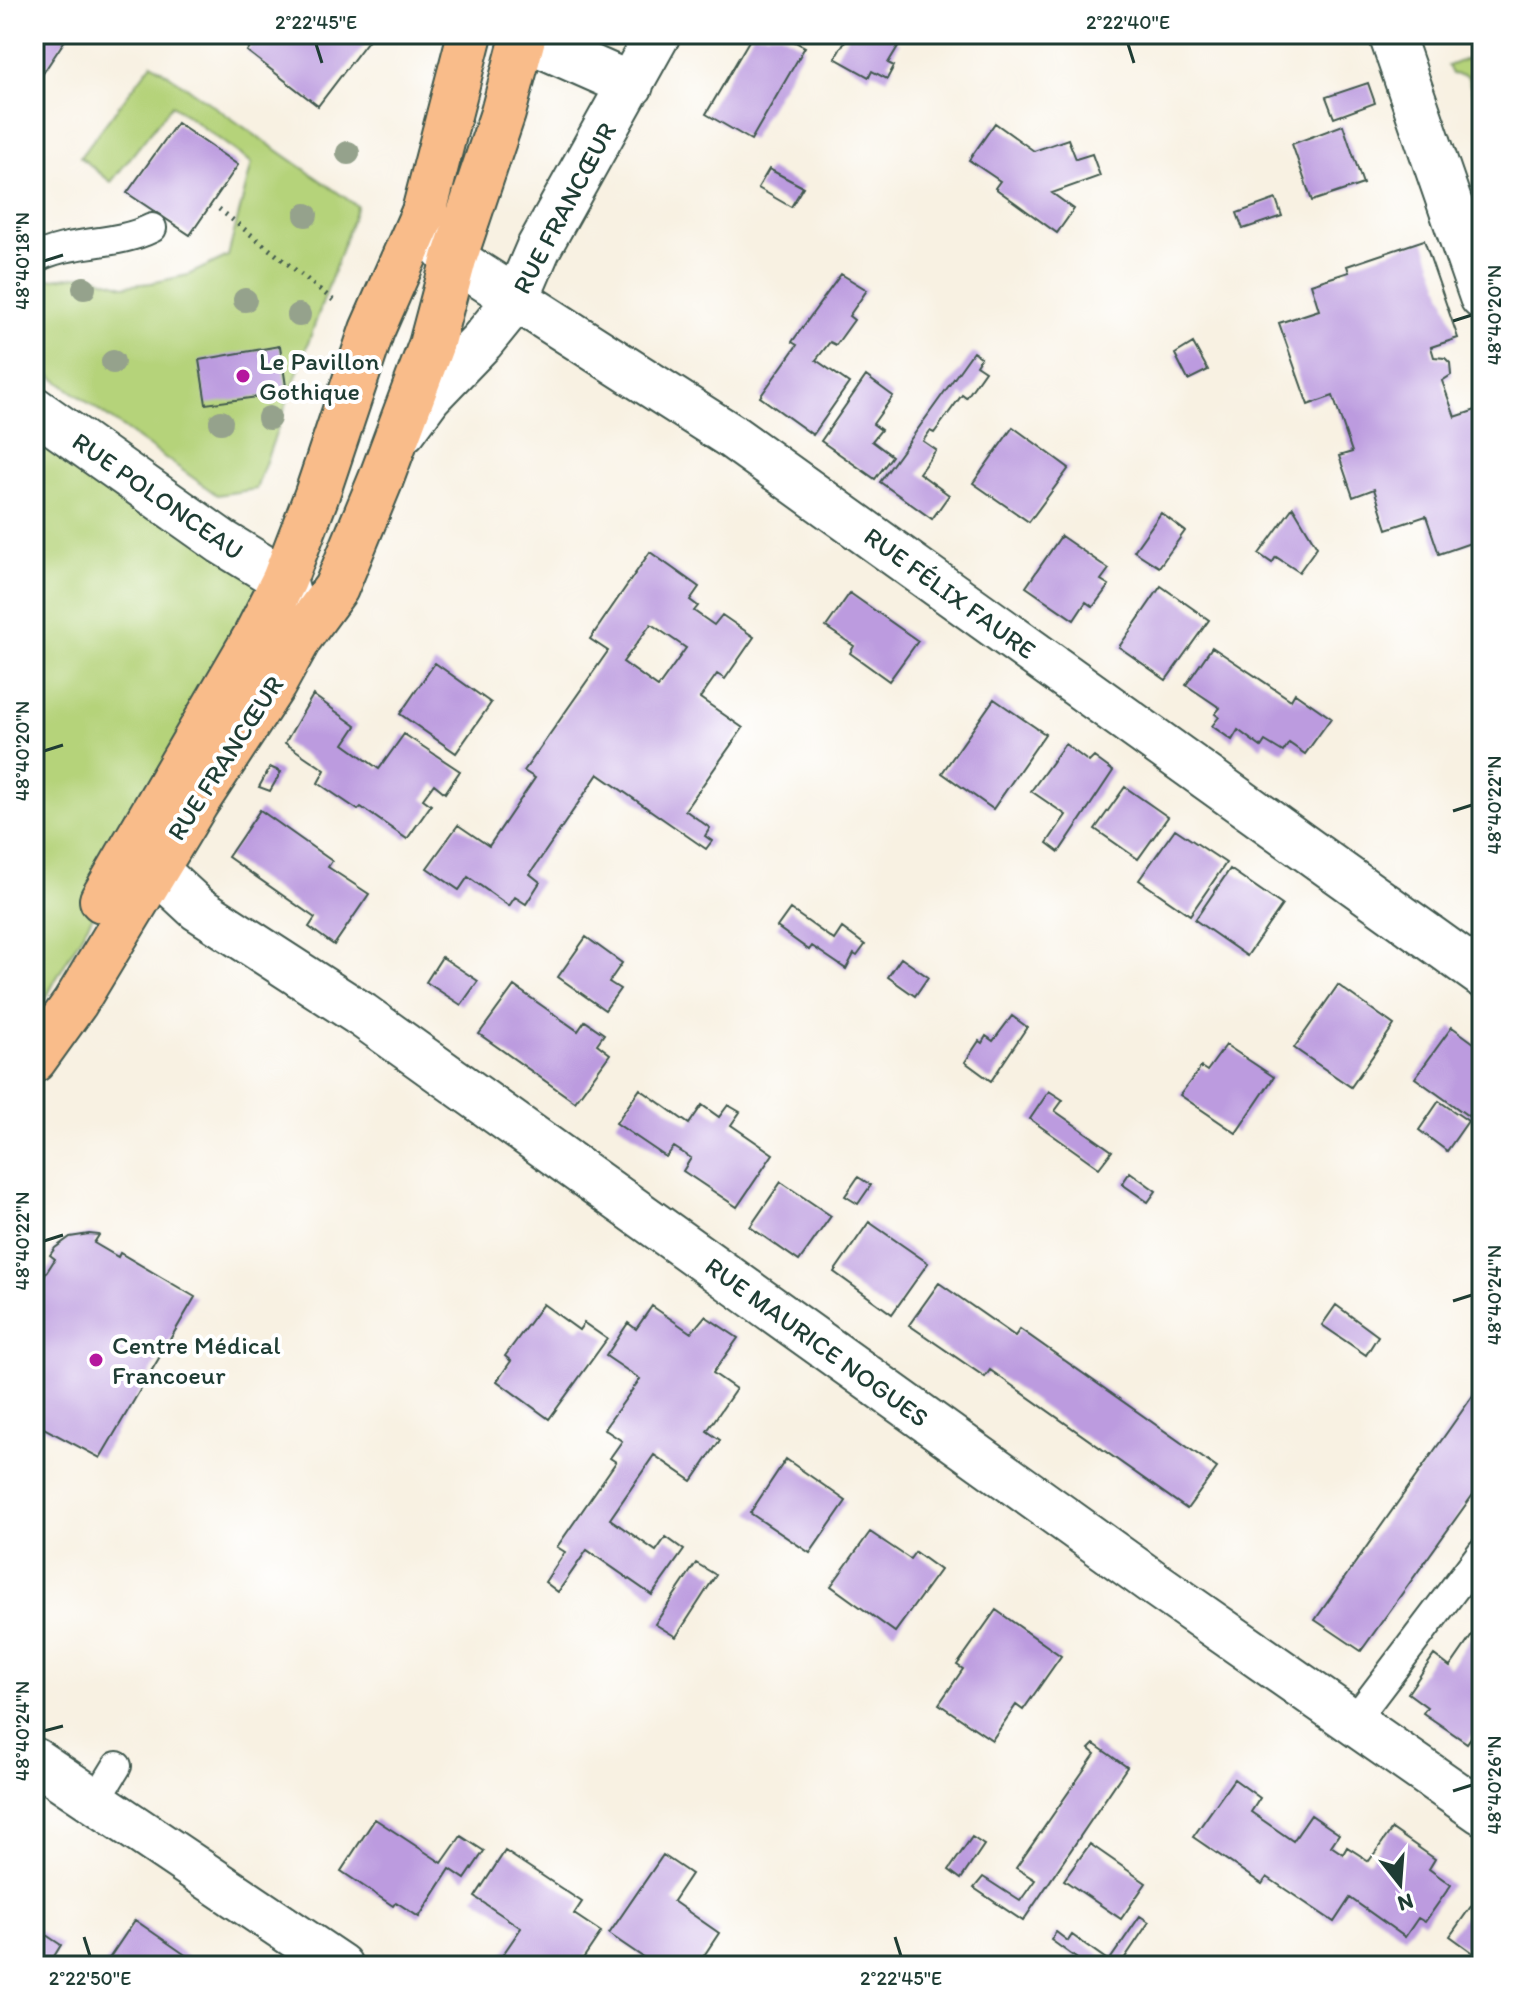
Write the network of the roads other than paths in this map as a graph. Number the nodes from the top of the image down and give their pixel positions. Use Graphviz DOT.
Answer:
graph roads {
  1 [pos="470,34"];
  2 [pos="526,34"];
  3 [pos="658,34"];
  4 [pos="1391,34"];
  5 [pos="631,85"];
  6 [pos="424,212"];
  7 [pos="152,228"];
  8 [pos="1473,248"];
  9 [pos="34,259"];
  10 [pos="454,259"];
  11 [pos="1482,297"];
  12 [pos="517,298"];
  13 [pos="34,409"];
  14 [pos="393,445"];
  15 [pos="284,580"];
  16 [pos="300,637"];
  17 [pos="155,869"];
  18 [pos="1482,975"];
  19 [pos="34,1021"];
  20 [pos="34,1060"];
  21 [pos="1482,1552"];
  22 [pos="1353,1722"];
  23 [pos="34,1760"];
  24 [pos="1482,1812"];
  25 [pos="340,1966"];
  1 -- 6 [label="main road, RUE FRANCŒUR"];
  2 -- 5 [label="street"];
  2 -- 10 [label="main road, RUE FRANCŒUR"];
  3 -- 5 [label="street, RUE FRANCŒUR"];
  4 -- 8 [label="street"];
  5 -- 12 [label="street, RUE FRANCŒUR"];
  6 -- 10 [label="street, RUE FÉLIX FAURE"];
  6 -- 15 [label="main road, RUE FRANCŒUR"];
  7 -- 9 [label="lane"];
  8 -- 11 [label="street"];
  10 -- 12 [label="street, RUE FÉLIX FAURE"];
  10 -- 14 [label="main road, RUE FRANCŒUR"];
  12 -- 14 [label="street, RUE FRANCŒUR"];
  12 -- 18 [label="street, RUE FÉLIX FAURE"];
  13 -- 15 [label="street, RUE POLONCEAU"];
  14 -- 16 [label="main road, RUE FRANCŒUR"];
  15 -- 16 [label="street"];
  15 -- 19 [label="main road, RUE FRANCŒUR"];
  16 -- 17 [label="main road, RUE FRANCŒUR"];
  17 -- 20 [label="main road, RUE FRANCŒUR"];
  17 -- 22 [label="street, RUE MAURICE NOGUES"];
  21 -- 22 [label="lane"];
  22 -- 24 [label="street, RUE MAURICE NOGUES"];
  23 -- 25 [label="street"];
}
